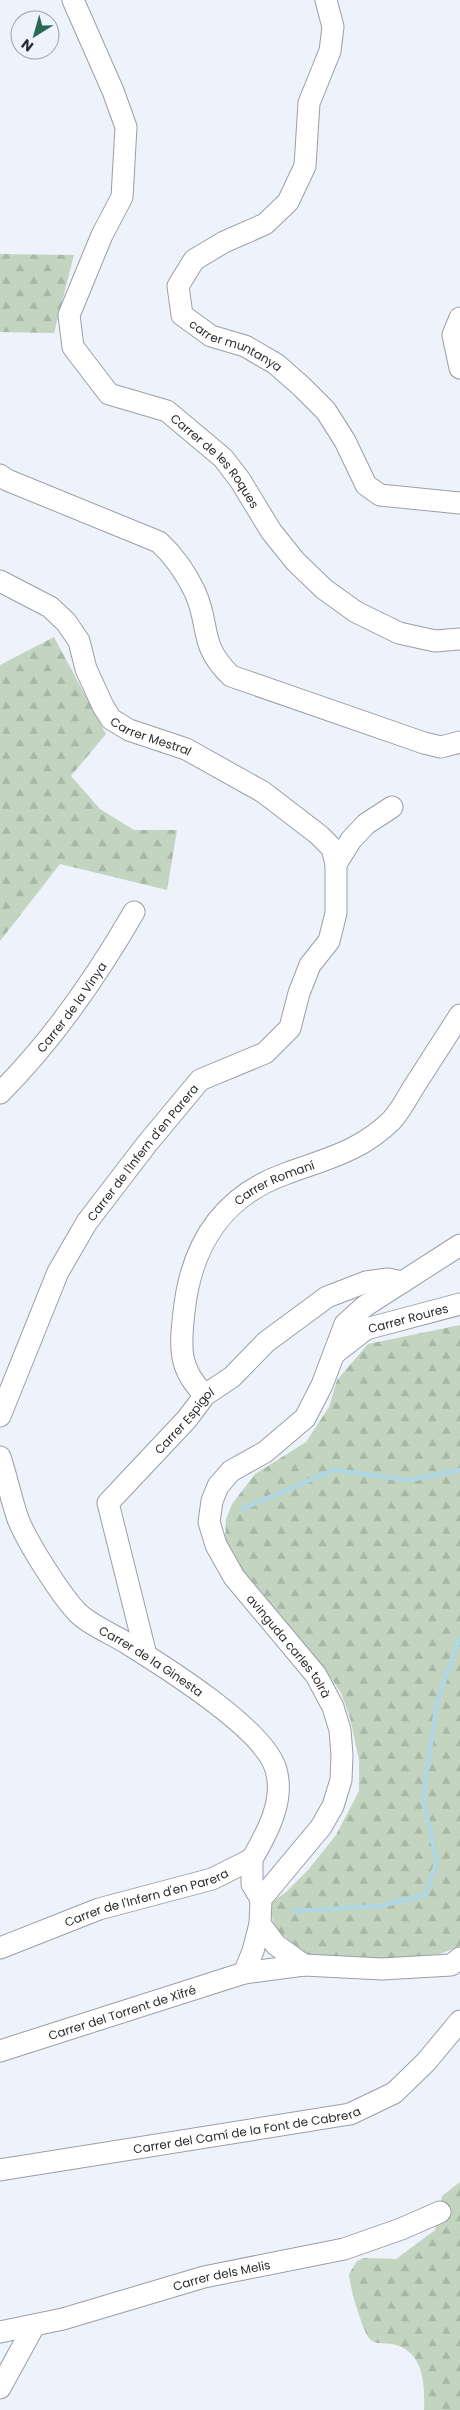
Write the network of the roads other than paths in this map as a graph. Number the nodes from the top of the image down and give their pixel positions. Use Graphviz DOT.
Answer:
graph roads {
  1 [pos="73,0"];
  2 [pos="326,0"];
  3 [pos="460,318"];
  4 [pos="460,368"];
  5 [pos="0,475"];
  6 [pos="460,504"];
  7 [pos="0,581"];
  8 [pos="460,639"];
  9 [pos="460,742"];
  10 [pos="392,807"];
  11 [pos="336,864"];
  12 [pos="134,912"];
  13 [pos="460,1015"];
  14 [pos="0,1093"];
  15 [pos="460,1245"];
  16 [pos="403,1282"];
  17 [pos="460,1304"];
  18 [pos="334,1354"];
  19 [pos="205,1395"];
  20 [pos="0,1416"];
  21 [pos="0,1457"];
  22 [pos="146,1655"];
  23 [pos="252,1859"];
  24 [pos="261,1899"];
  25 [pos="260,1924"];
  26 [pos="0,1948"];
  27 [pos="460,1958"];
  28 [pos="304,1965"];
  29 [pos="244,1973"];
  30 [pos="460,2021"];
  31 [pos="0,2051"];
  32 [pos="0,2170"];
  33 [pos="440,2212"];
  34 [pos="34,2326"];
  35 [pos="0,2332"];
  36 [pos="0,2388"];
  1 -- 8 [label="street, Carrer de les Roques"];
  2 -- 6 [label="street, carrer muntanya"];
  3 -- 4 [label="street"];
  5 -- 9 [label="street"];
  7 -- 11 [label="street, Carrer Mestral"];
  10 -- 11 [label="street"];
  11 -- 20 [label="street, Carrer de l'Infern d'en Parera"];
  12 -- 14 [label="street, Carrer de la Vinya"];
  13 -- 19 [label="street, Carrer Romaní"];
  15 -- 16 [label="street, avinguda carles tolrà"];
  16 -- 18 [label="street, avinguda carles tolrà"];
  16 -- 19 [label="street, Carrer Espigol"];
  17 -- 18 [label="street, Carrer Roures"];
  18 -- 24 [label="street, avinguda carles tolrà"];
  19 -- 22 [label="street, Carrer Espigol"];
  21 -- 22 [label="street, Carrer de la Ginesta"];
  22 -- 23 [label="street, Carrer de la Ginesta"];
  23 -- 24 [label="street"];
  23 -- 26 [label="street, Carrer de l'Infern d'en Parera"];
  24 -- 25 [label="street"];
  25 -- 28 [label="street"];
  25 -- 29 [label="street"];
  27 -- 28 [label="street"];
  28 -- 29 [label="street, Carrer del Torrent de Xifré"];
  29 -- 31 [label="street, Carrer del Torrent de Xifré"];
  30 -- 32 [label="street, Carrer del Camí de la Font de Cabrera"];
  33 -- 34 [label="street, Carrer dels Melis"];
  34 -- 35 [label="street, Carrer dels Melis"];
  34 -- 36 [label="street"];
}
